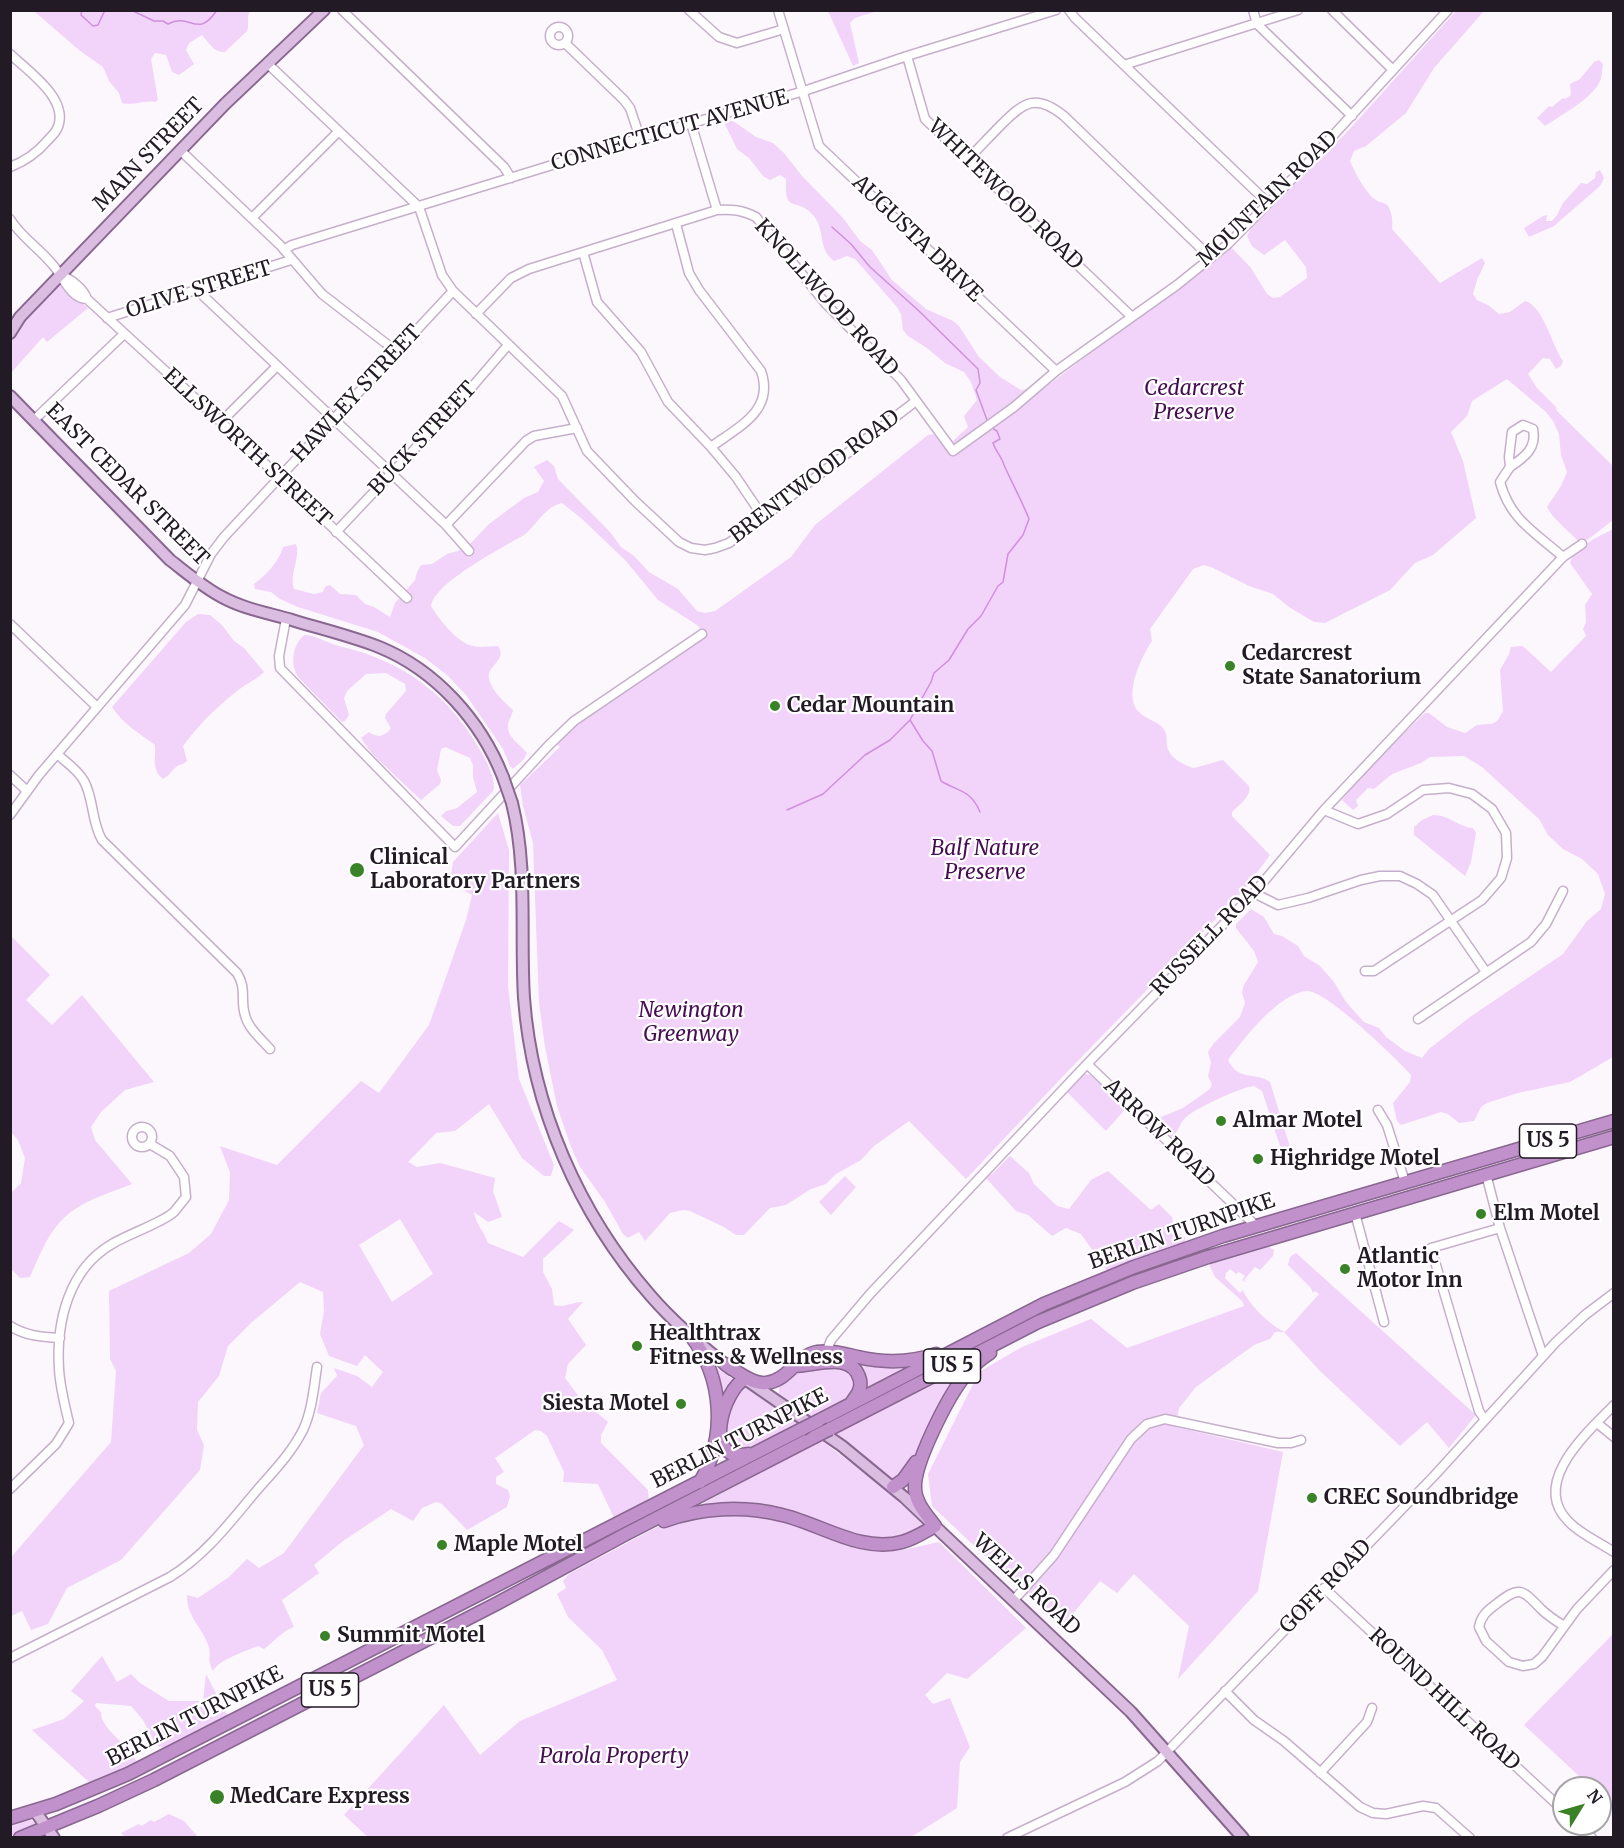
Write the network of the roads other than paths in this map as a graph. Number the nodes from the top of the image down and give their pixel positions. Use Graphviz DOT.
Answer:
graph roads {
  1 [pos="324,10"];
  2 [pos="342,10"];
  3 [pos="689,10"];
  4 [pos="778,10"];
  5 [pos="1056,10"];
  6 [pos="1069,10"];
  7 [pos="1253,10"];
  8 [pos="1298,10"];
  9 [pos="1332,10"];
  10 [pos="1432,10"];
  11 [pos="1448,10"];
  12 [pos="1441,19"];
  13 [pos="1257,24"];
  14 [pos="784,29"];
  15 [pos="565,43"];
  16 [pos="10,54"];
  17 [pos="907,56"];
  18 [pos="268,64"];
  19 [pos="1124,65"];
  20 [pos="1393,70"];
  21 [pos="804,92"];
  22 [pos="1352,116"];
  23 [pos="691,123"];
  24 [pos="338,132"];
  25 [pos="640,138"];
  26 [pos="181,151"];
  27 [pos="968,159"];
  28 [pos="10,167"];
  29 [pos="511,178"];
  30 [pos="1268,203"];
  31 [pos="418,207"];
  32 [pos="717,210"];
  33 [pos="252,218"];
  34 [pos="10,219"];
  35 [pos="675,224"];
  36 [pos="284,250"];
  37 [pos="583,252"];
  38 [pos="1210,257"];
  39 [pos="291,260"];
  40 [pos="60,275"];
  41 [pos="197,290"];
  42 [pos="453,291"];
  43 [pos="476,314"];
  44 [pos="1132,317"];
  45 [pos="108,318"];
  46 [pos="10,333"];
  47 [pos="124,334"];
  48 [pos="508,345"];
  49 [pos="397,352"];
  50 [pos="277,366"];
  51 [pos="1056,371"];
  52 [pos="10,396"];
  53 [pos="916,401"];
  54 [pos="332,419"];
  55 [pos="34,420"];
  56 [pos="221,422"];
  57 [pos="577,428"];
  58 [pos="711,447"];
  59 [pos="953,451"];
  60 [pos="1510,467"];
  61 [pos="391,473"];
  62 [pos="279,477"];
  63 [pos="763,517"];
  64 [pos="446,525"];
  65 [pos="336,532"];
  66 [pos="1582,544"];
  67 [pos="468,550"];
  68 [pos="1563,557"];
  69 [pos="196,582"];
  70 [pos="407,598"];
  71 [pos="286,619"];
  72 [pos="10,624"];
  73 [pos="702,634"];
  74 [pos="98,706"];
  75 [pos="57,754"];
  76 [pos="10,775"];
  77 [pos="27,790"];
  78 [pos="1324,810"];
  79 [pos="10,815"];
  80 [pos="1563,891"];
  81 [pos="1254,893"];
  82 [pos="1450,921"];
  83 [pos="1365,972"];
  84 [pos="1486,972"];
  85 [pos="1418,1019"];
  86 [pos="270,1049"];
  87 [pos="1087,1064"];
  88 [pos="1378,1110"];
  89 [pos="1614,1121"];
  90 [pos="1614,1137"];
  91 [pos="150,1144"];
  92 [pos="1482,1160"];
  93 [pos="1486,1174"];
  94 [pos="1405,1182"];
  95 [pos="1355,1213"];
  96 [pos="1256,1226"];
  97 [pos="1500,1228"];
  98 [pos="1270,1238"];
  99 [pos="1614,1293"];
  100 [pos="1076,1305"];
  101 [pos="1384,1322"];
  102 [pos="10,1326"];
  103 [pos="691,1336"];
  104 [pos="60,1338"];
  105 [pos="974,1341"];
  106 [pos="828,1356"];
  107 [pos="1543,1356"];
  108 [pos="725,1364"];
  109 [pos="317,1367"];
  110 [pos="780,1378"];
  111 [pos="745,1379"];
  112 [pos="762,1391"];
  113 [pos="1614,1405"];
  114 [pos="846,1406"];
  115 [pos="1485,1420"];
  116 [pos="1597,1423"];
  117 [pos="718,1431"];
  118 [pos="1614,1437"];
  119 [pos="1301,1440"];
  120 [pos="924,1449"];
  121 [pos="761,1450"];
  122 [pos="700,1482"];
  123 [pos="893,1487"];
  124 [pos="10,1489"];
  125 [pos="935,1526"];
  126 [pos="626,1534"];
  127 [pos="1614,1552"];
  128 [pos="1614,1570"];
  129 [pos="1324,1588"];
  130 [pos="1013,1601"];
  131 [pos="1564,1626"];
  132 [pos="10,1658"];
  133 [pos="1226,1691"];
  134 [pos="1372,1708"];
  135 [pos="233,1720"];
  136 [pos="242,1735"];
  137 [pos="1167,1753"];
  138 [pos="1320,1773"];
  139 [pos="1552,1800"];
  140 [pos="35,1811"];
  141 [pos="10,1818"];
  142 [pos="50,1832"];
  143 [pos="20,1838"];
  144 [pos="1006,1838"];
  145 [pos="1243,1838"];
  146 [pos="1470,1838"];
  1 -- 18 [label="main road, MAIN STREET"];
  2 -- 29 [label="street"];
  3 -- 14 [label="street"];
  4 -- 14 [label="street, AUGUSTA DRIVE"];
  5 -- 17 [label="street, CONNECTICUT AVENUE"];
  6 -- 19 [label="street"];
  7 -- 13 [label="street"];
  8 -- 13 [label="street"];
  9 -- 20 [label="street"];
  10 -- 12 [label="street"];
  11 -- 12 [label="street, MOUNTAIN ROAD"];
  12 -- 20 [label="street, MOUNTAIN ROAD"];
  13 -- 19 [label="street"];
  13 -- 22 [label="street"];
  14 -- 21 [label="street, AUGUSTA DRIVE"];
  15 -- 25 [label="street"];
  16 -- 28 [label="street"];
  17 -- 21 [label="street, CONNECTICUT AVENUE"];
  17 -- 27 [label="street, WHITEWOOD ROAD"];
  18 -- 24 [label="street"];
  18 -- 26 [label="main road, MAIN STREET"];
  19 -- 30 [label="street"];
  20 -- 22 [label="street, MOUNTAIN ROAD"];
  21 -- 23 [label="street, CONNECTICUT AVENUE"];
  21 -- 51 [label="street, AUGUSTA DRIVE"];
  22 -- 30 [label="street, MOUNTAIN ROAD"];
  23 -- 25 [label="street, CONNECTICUT AVENUE"];
  23 -- 32 [label="street"];
  24 -- 31 [label="street"];
  24 -- 33 [label="street"];
  25 -- 29 [label="street, CONNECTICUT AVENUE"];
  26 -- 33 [label="street"];
  26 -- 40 [label="main road, MAIN STREET"];
  27 -- 38 [label="street"];
  27 -- 44 [label="street, WHITEWOOD ROAD"];
  29 -- 31 [label="street, CONNECTICUT AVENUE"];
  30 -- 38 [label="street, MOUNTAIN ROAD"];
  31 -- 36 [label="street, CONNECTICUT AVENUE"];
  31 -- 42 [label="street, BRENTWOOD ROAD"];
  32 -- 35 [label="street, KNOLLWOOD ROAD"];
  32 -- 53 [label="street, KNOLLWOOD ROAD"];
  33 -- 36 [label="street"];
  34 -- 40 [label="street, ELLSWORTH STREET"];
  35 -- 37 [label="street, KNOLLWOOD ROAD"];
  35 -- 58 [label="street"];
  36 -- 39 [label="street"];
  37 -- 43 [label="street, KNOLLWOOD ROAD"];
  37 -- 58 [label="street"];
  38 -- 44 [label="street, MOUNTAIN ROAD"];
  39 -- 41 [label="street, OLIVE STREET"];
  39 -- 49 [label="street"];
  40 -- 45 [label="street, ELLSWORTH STREET"];
  40 -- 46 [label="main road, MAIN STREET"];
  41 -- 45 [label="street, OLIVE STREET"];
  41 -- 50 [label="street"];
  42 -- 43 [label="street, BRENTWOOD ROAD"];
  42 -- 49 [label="street, HAWLEY STREET"];
  43 -- 48 [label="street, BRENTWOOD ROAD"];
  44 -- 51 [label="street, MOUNTAIN ROAD"];
  45 -- 47 [label="street, ELLSWORTH STREET"];
  47 -- 55 [label="street"];
  47 -- 56 [label="street, ELLSWORTH STREET"];
  48 -- 57 [label="street, BRENTWOOD ROAD"];
  48 -- 61 [label="street, BUCK STREET"];
  49 -- 54 [label="street, HAWLEY STREET"];
  50 -- 54 [label="street"];
  50 -- 56 [label="street"];
  51 -- 59 [label="street, MOUNTAIN ROAD"];
  52 -- 55 [label="main road, EAST CEDAR STREET"];
  53 -- 59 [label="street, KNOLLWOOD ROAD"];
  53 -- 63 [label="street, BRENTWOOD ROAD"];
  54 -- 61 [label="street"];
  54 -- 62 [label="street, HAWLEY STREET"];
  55 -- 69 [label="main road, EAST CEDAR STREET"];
  56 -- 62 [label="street, ELLSWORTH STREET"];
  57 -- 63 [label="street, BRENTWOOD ROAD"];
  57 -- 64 [label="street"];
  58 -- 63 [label="street"];
  60 -- 60 [label="street"];
  60 -- 68 [label="street"];
  61 -- 64 [label="street"];
  61 -- 65 [label="street, BUCK STREET"];
  62 -- 65 [label="street, ELLSWORTH STREET"];
  62 -- 69 [label="street, HAWLEY STREET"];
  64 -- 67 [label="street"];
  65 -- 70 [label="street, ELLSWORTH STREET"];
  66 -- 68 [label="street, RUSSELL ROAD"];
  68 -- 78 [label="street, RUSSELL ROAD"];
  69 -- 71 [label="main road, EAST CEDAR STREET"];
  69 -- 74 [label="street, HAWLEY STREET"];
  71 -- 73 [label="street"];
  71 -- 103 [label="main road, EAST CEDAR STREET, bridge"];
  72 -- 74 [label="street"];
  74 -- 75 [label="street, HAWLEY STREET"];
  75 -- 77 [label="street, HAWLEY STREET"];
  75 -- 86 [label="street"];
  76 -- 77 [label="street"];
  77 -- 79 [label="street, HAWLEY STREET"];
  78 -- 81 [label="street, RUSSELL ROAD"];
  78 -- 82 [label="street"];
  80 -- 84 [label="street"];
  81 -- 82 [label="street"];
  81 -- 87 [label="street, RUSSELL ROAD"];
  82 -- 83 [label="street"];
  82 -- 84 [label="street"];
  84 -- 85 [label="street"];
  87 -- 96 [label="street, ARROW ROAD"];
  87 -- 106 [label="street, RUSSELL ROAD"];
  88 -- 94 [label="street"];
  89 -- 92 [label="highway, BERLIN TURNPIKE / US 5"];
  90 -- 93 [label="highway, BERLIN TURNPIKE / US 5"];
  91 -- 104 [label="street"];
  92 -- 93 [label="highway"];
  92 -- 94 [label="highway, BERLIN TURNPIKE / US 5"];
  93 -- 95 [label="highway, BERLIN TURNPIKE / US 5"];
  93 -- 97 [label="street"];
  94 -- 96 [label="highway, BERLIN TURNPIKE / US 5"];
  95 -- 98 [label="highway, BERLIN TURNPIKE / US 5"];
  95 -- 101 [label="street"];
  96 -- 98 [label="highway"];
  96 -- 105 [label="highway, BERLIN TURNPIKE / US 5"];
  97 -- 107 [label="street"];
  97 -- 115 [label="street"];
  98 -- 100 [label="highway, BERLIN TURNPIKE / US 5"];
  99 -- 107 [label="street, GOFF ROAD"];
  100 -- 120 [label="highway"];
  100 -- 126 [label="highway, BERLIN TURNPIKE / US 5, bridge"];
  102 -- 104 [label="street"];
  103 -- 108 [label="main road, EAST CEDAR STREET"];
  103 -- 117 [label="highway"];
  104 -- 124 [label="street"];
  105 -- 106 [label="highway"];
  105 -- 114 [label="highway, BERLIN TURNPIKE / US 5"];
  106 -- 110 [label="highway"];
  106 -- 114 [label="highway"];
  107 -- 115 [label="street, GOFF ROAD"];
  108 -- 110 [label="highway"];
  108 -- 111 [label="main road, EAST CEDAR STREET"];
  109 -- 132 [label="street"];
  110 -- 112 [label="highway"];
  111 -- 112 [label="main road, EAST CEDAR STREET"];
  111 -- 117 [label="highway"];
  112 -- 123 [label="main road, WELLS ROAD"];
  113 -- 116 [label="street"];
  114 -- 121 [label="highway, BERLIN TURNPIKE / US 5, bridge"];
  115 -- 129 [label="street, GOFF ROAD"];
  116 -- 118 [label="street"];
  116 -- 127 [label="street"];
  117 -- 121 [label="highway"];
  117 -- 122 [label="highway"];
  119 -- 130 [label="street"];
  120 -- 123 [label="highway"];
  120 -- 125 [label="highway"];
  121 -- 122 [label="highway, BERLIN TURNPIKE / US 5"];
  122 -- 135 [label="highway, BERLIN TURNPIKE / US 5"];
  123 -- 125 [label="main road, WELLS ROAD"];
  125 -- 126 [label="highway"];
  125 -- 130 [label="main road, WELLS ROAD"];
  126 -- 136 [label="highway, BERLIN TURNPIKE / US 5"];
  128 -- 131 [label="street"];
  129 -- 133 [label="street, GOFF ROAD"];
  129 -- 139 [label="street, ROUND HILL ROAD"];
  130 -- 137 [label="main road, WELLS ROAD"];
  131 -- 131 [label="street"];
  133 -- 137 [label="street, GOFF ROAD"];
  133 -- 138 [label="street"];
  134 -- 138 [label="street"];
  135 -- 136 [label="highway"];
  135 -- 140 [label="highway, BERLIN TURNPIKE / US 5"];
  136 -- 142 [label="highway, BERLIN TURNPIKE / US 5"];
  137 -- 144 [label="street, GOFF ROAD"];
  137 -- 145 [label="main road, WELLS ROAD"];
  138 -- 146 [label="street"];
  140 -- 141 [label="highway, BERLIN TURNPIKE / US 5"];
  140 -- 142 [label="main road"];
  142 -- 143 [label="highway, BERLIN TURNPIKE / US 5"];
}
